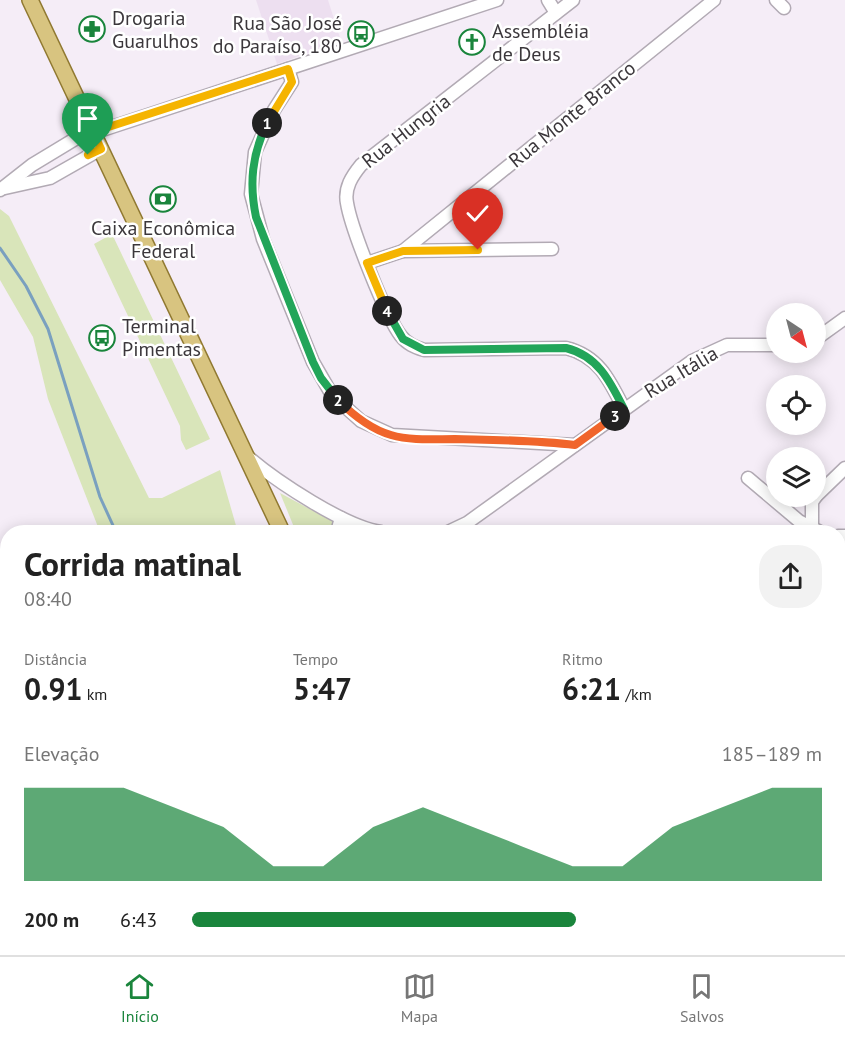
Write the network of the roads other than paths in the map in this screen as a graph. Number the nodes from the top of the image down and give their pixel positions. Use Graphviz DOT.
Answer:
graph roads {
  1 [pos="30,0"];
  2 [pos="497,0"];
  3 [pos="548,0"];
  4 [pos="573,0"];
  5 [pos="714,0"];
  6 [pos="475,4"];
  7 [pos="556,13"];
  8 [pos="288,69"];
  9 [pos="93,132"];
  10 [pos="101,149"];
  11 [pos="1,189"];
  12 [pos="552,249"];
  13 [pos="403,251"];
  14 [pos="367,263"];
  15 [pos="845,318"];
  16 [pos="826,332"];
  17 [pos="766,345"];
  18 [pos="624,409"];
  19 [pos="575,445"];
  20 [pos="243,453"];
  21 [pos="845,468"];
  22 [pos="748,478"];
  23 [pos="826,486"];
  24 [pos="813,507"];
  25 [pos="341,518"];
  26 [pos="279,525"];
  27 [pos="286,525"];
  28 [pos="339,525"];
  29 [pos="361,525"];
  30 [pos="463,525"];
  31 [pos="808,525"];
  32 [pos="815,525"];
  1 -- 9 [label="main road"];
  2 -- 6 [label="street"];
  3 -- 7 [label="street"];
  4 -- 7 [label="street, Rua Hungria"];
  5 -- 13 [label="street, Rua Monte Branco"];
  6 -- 8 [label="street"];
  7 -- 14 [label="street, Rua Hungria"];
  8 -- 9 [label="street"];
  8 -- 19 [label="street"];
  9 -- 10 [label="main road"];
  9 -- 11 [label="street"];
  10 -- 11 [label="street"];
  10 -- 20 [label="main road"];
  12 -- 13 [label="street"];
  13 -- 14 [label="street"];
  14 -- 18 [label="street, Rua Hungria"];
  15 -- 16 [label="street"];
  17 -- 18 [label="street, Rua Itália"];
  18 -- 19 [label="street, Rua Itália"];
  19 -- 30 [label="street, Rua Itália"];
  20 -- 25 [label="street"];
  20 -- 26 [label="main road"];
  20 -- 27 [label="main road"];
  21 -- 23 [label="street"];
  22 -- 31 [label="street"];
  24 -- 32 [label="street"];
  25 -- 28 [label="street"];
  25 -- 29 [label="street"];
}
